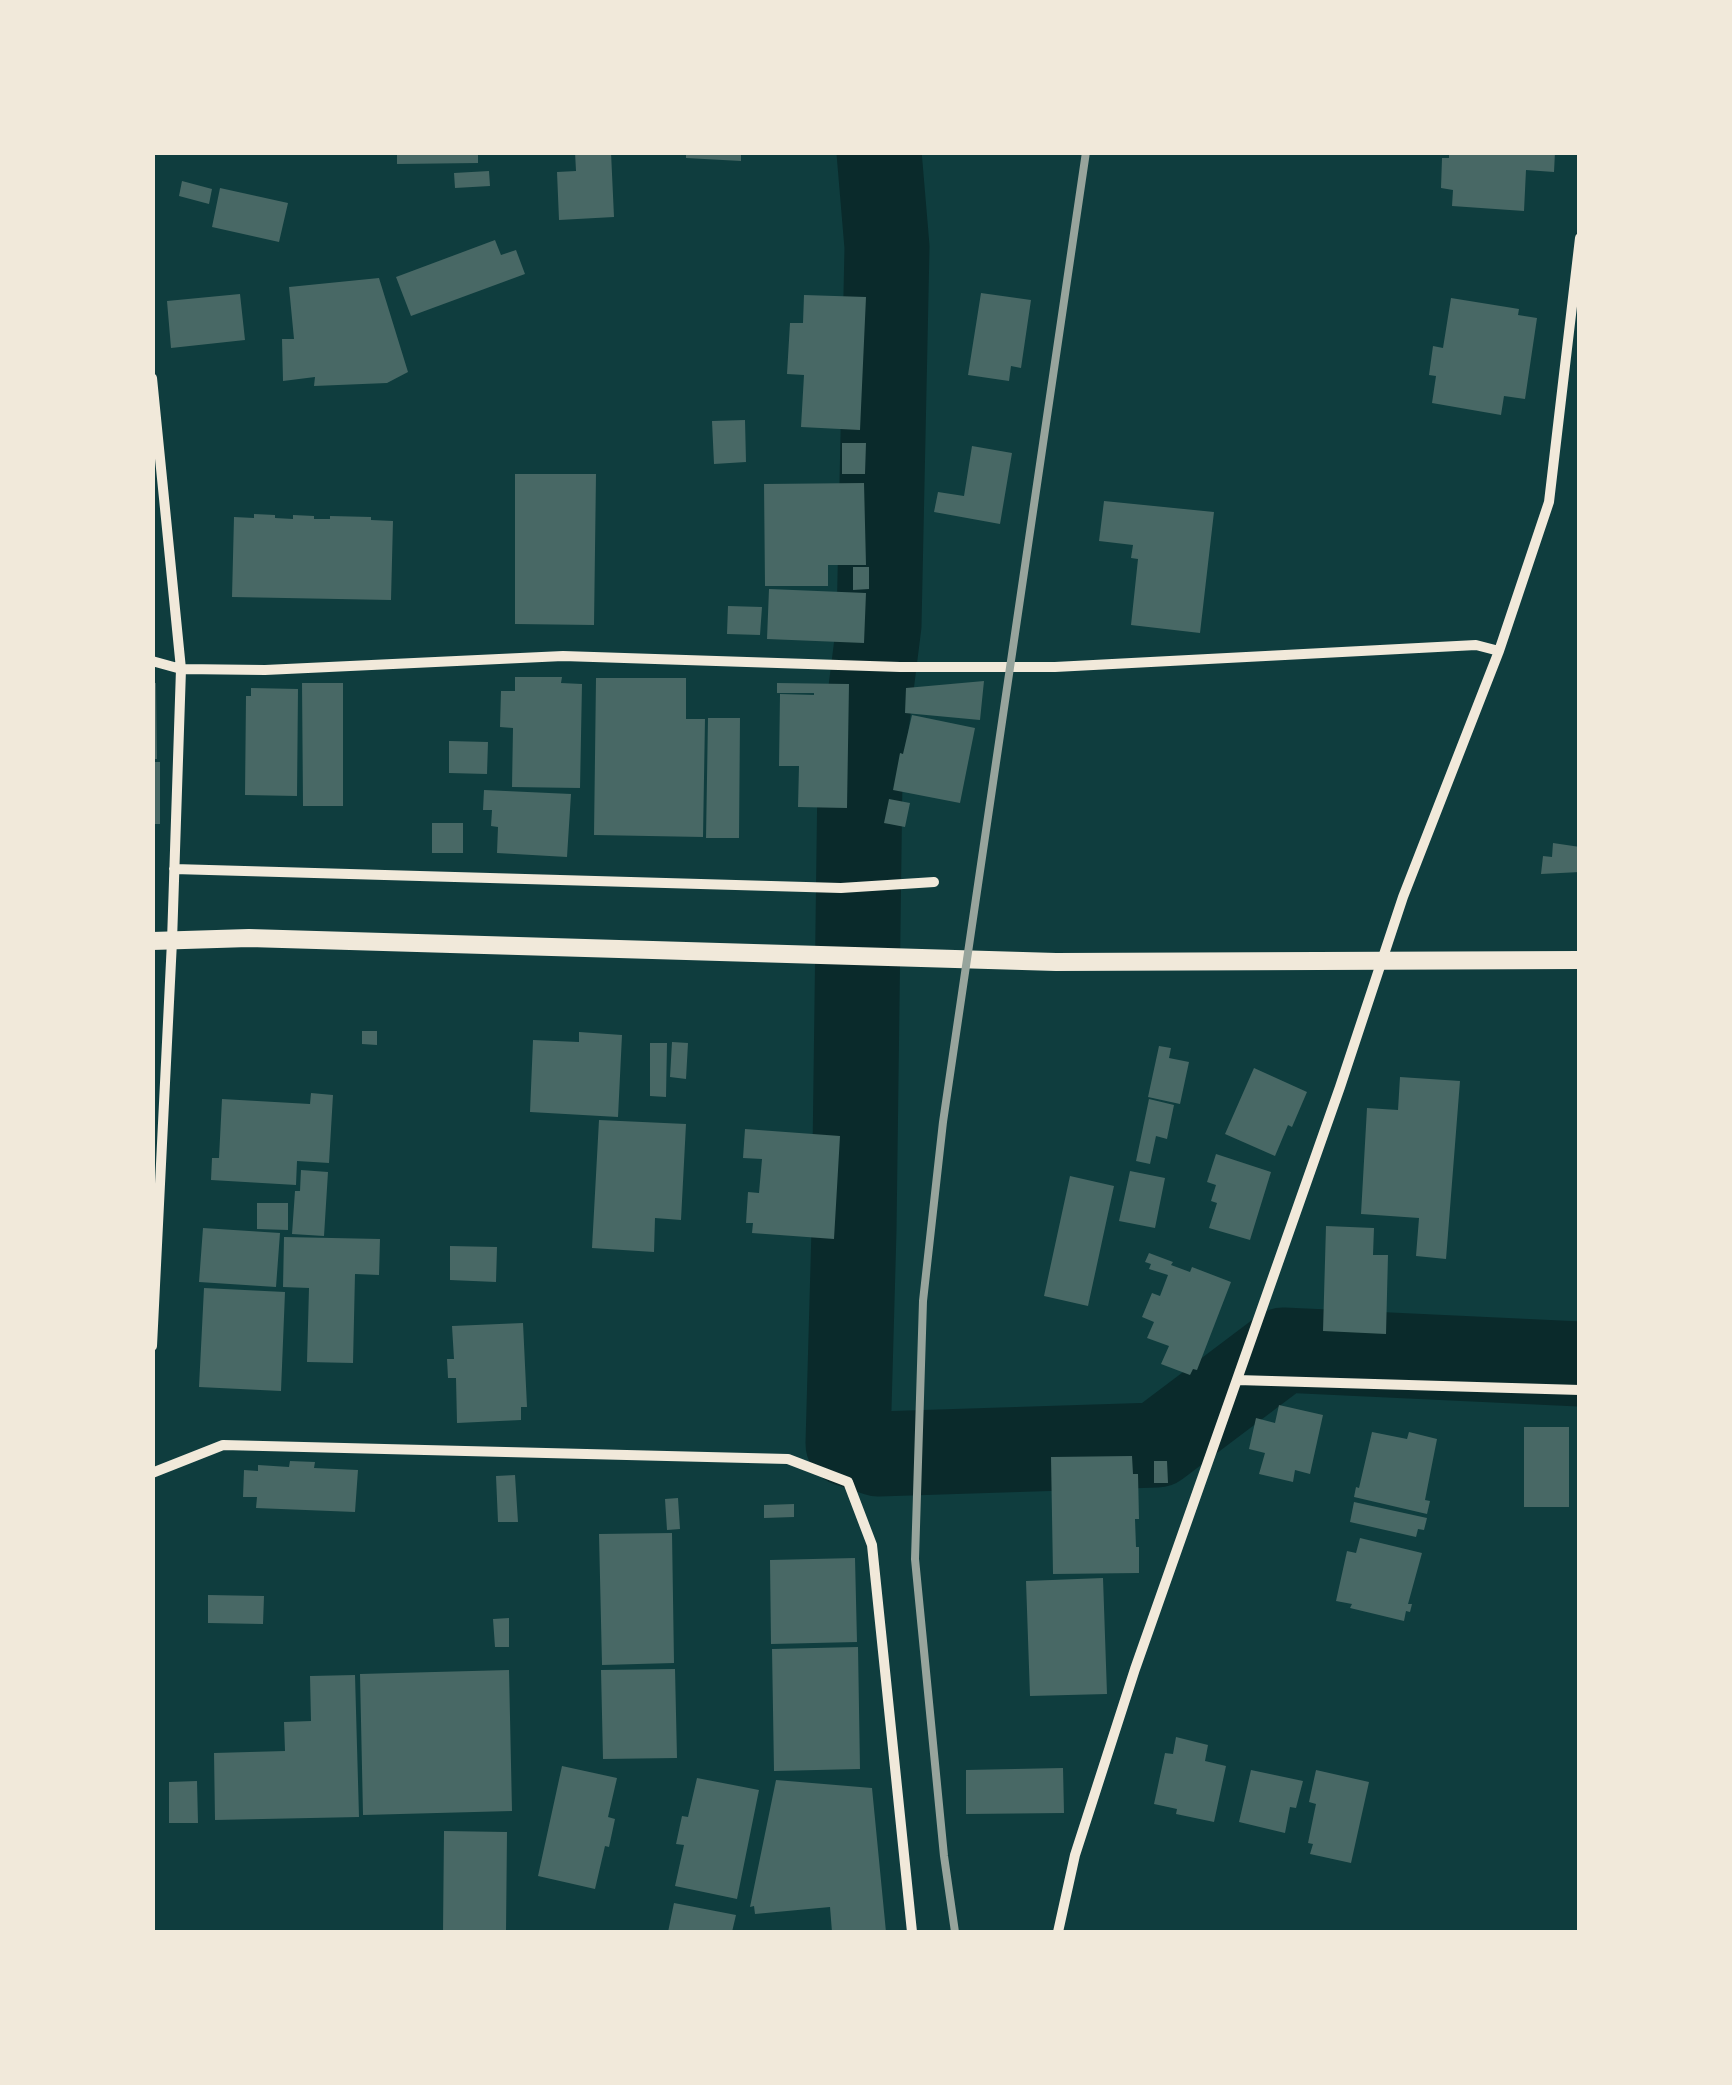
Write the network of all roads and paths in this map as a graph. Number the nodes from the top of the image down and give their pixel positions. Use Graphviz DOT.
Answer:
graph roads {
  1 [pos="1580,238"];
  2 [pos="152,378"];
  3 [pos="1499,651"];
  4 [pos="152,661"];
  5 [pos="181,669"];
  6 [pos="174,870"];
  7 [pos="934,882"];
  8 [pos="152,941"];
  9 [pos="172,941"];
  10 [pos="1580,960"];
  11 [pos="152,1346"];
  12 [pos="1236,1380"];
  13 [pos="1580,1390"];
  14 [pos="152,1473"];
  15 [pos="912,1932"];
  16 [pos="1058,1932"];
  1 -- 3 [label="street"];
  2 -- 5 [label="street"];
  3 -- 5 [label="street"];
  3 -- 12 [label="street"];
  4 -- 5 [label="street"];
  5 -- 6 [label="street"];
  6 -- 7 [label="street"];
  6 -- 9 [label="street"];
  8 -- 9 [label="street"];
  9 -- 10 [label="street"];
  9 -- 11 [label="street"];
  12 -- 13 [label="street"];
  12 -- 16 [label="street"];
  14 -- 15 [label="street"];
}
